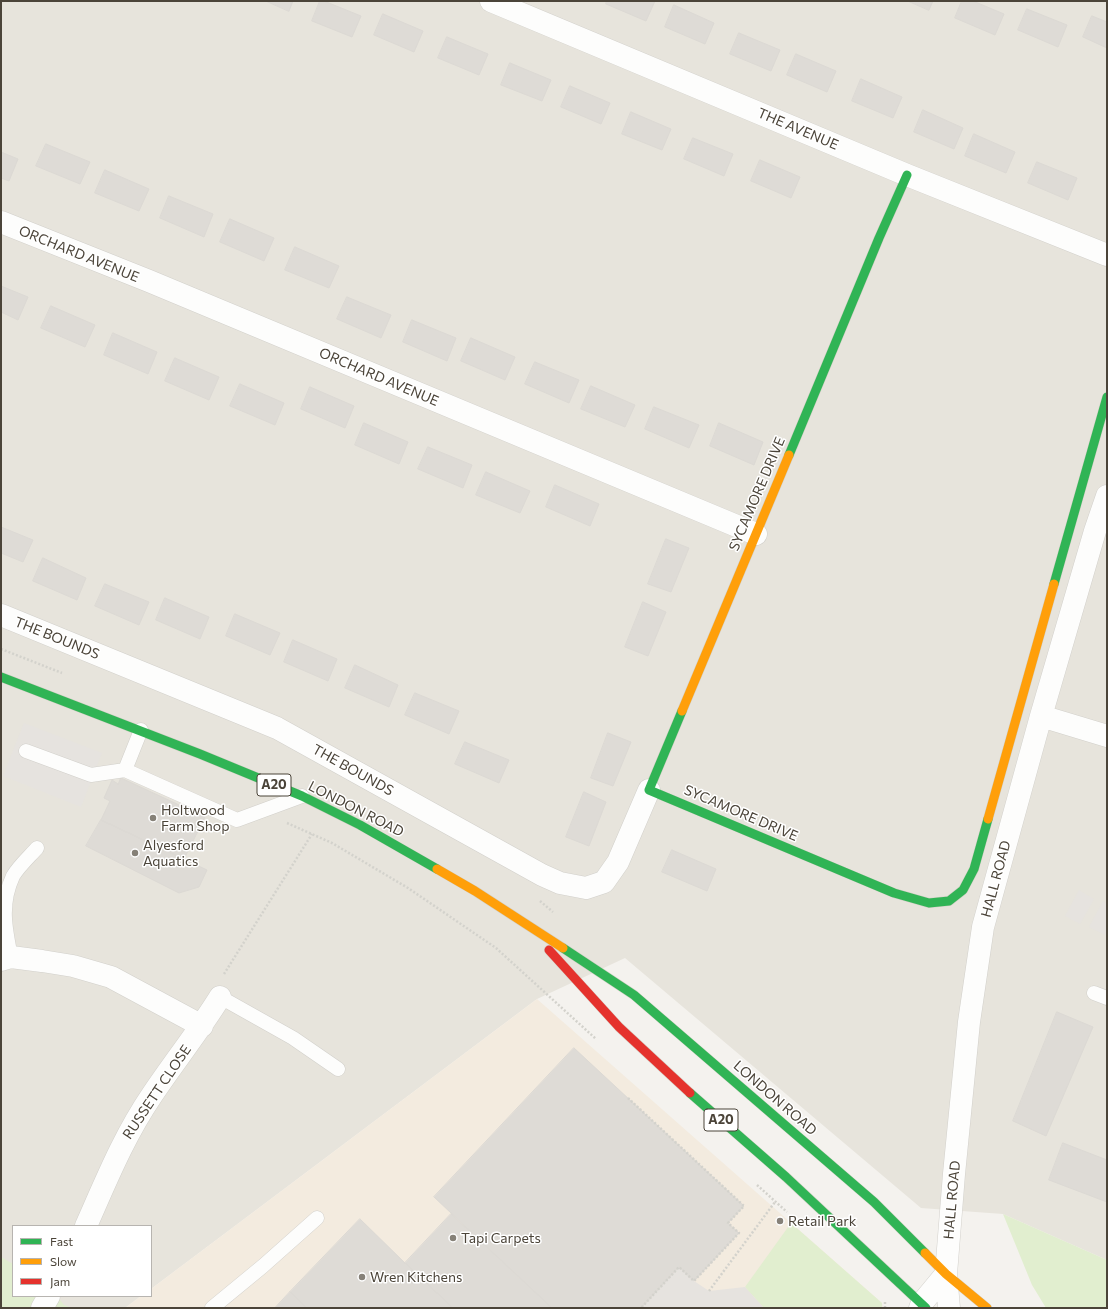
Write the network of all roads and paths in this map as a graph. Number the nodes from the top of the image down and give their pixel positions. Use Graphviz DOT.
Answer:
graph roads {
  1 [pos="490,1"];
  2 [pos="906,175"];
  3 [pos="1,222"];
  4 [pos="1107,255"];
  5 [pos="1107,397"];
  6 [pos="1107,496"];
  7 [pos="756,534"];
  8 [pos="1,615"];
  9 [pos="1,677"];
  10 [pos="1041,716"];
  11 [pos="141,730"];
  12 [pos="1107,736"];
  13 [pos="26,751"];
  14 [pos="125,770"];
  15 [pos="649,790"];
  16 [pos="302,796"];
  17 [pos="263,811"];
  18 [pos="312,834"];
  19 [pos="36,848"];
  20 [pos="530,928"];
  21 [pos="6,958"];
  22 [pos="1094,993"];
  23 [pos="220,997"];
  24 [pos="1107,998"];
  25 [pos="202,1026"];
  26 [pos="601,1043"];
  27 [pos="338,1069"];
  28 [pos="628,1098"];
  29 [pos="752,1181"];
  30 [pos="317,1218"];
  31 [pos="86,1225"];
  32 [pos="946,1274"];
  33 [pos="709,1291"];
  34 [pos="48,1297"];
  35 [pos="923,1306"];
  36 [pos="42,1308"];
  37 [pos="212,1308"];
  38 [pos="641,1308"];
  39 [pos="949,1308"];
  40 [pos="987,1308"];
  1 -- 2 [label="street, THE AVENUE"];
  2 -- 4 [label="street, THE AVENUE"];
  2 -- 7 [label="main road, SYCAMORE DRIVE"];
  3 -- 7 [label="street, ORCHARD AVENUE"];
  5 -- 15 [label="main road, SYCAMORE DRIVE"];
  6 -- 10 [label="street, HALL ROAD"];
  7 -- 15 [label="main road, SYCAMORE DRIVE"];
  8 -- 15 [label="street, THE BOUNDS"];
  9 -- 11 [label="main road, LONDON ROAD / A20"];
  10 -- 12 [label="street"];
  10 -- 32 [label="street, HALL ROAD"];
  11 -- 14 [label="lane"];
  11 -- 16 [label="main road, LONDON ROAD / A20"];
  13 -- 14 [label="lane"];
  14 -- 17 [label="lane"];
  16 -- 17 [label="lane"];
  16 -- 20 [label="main road, LONDON ROAD / A20"];
  17 -- 18 [label="path"];
  18 -- 23 [label="path"];
  18 -- 26 [label="path"];
  19 -- 21 [label="lane"];
  20 -- 32 [label="main road, LONDON ROAD / A20"];
  20 -- 35 [label="main road, LONDON ROAD / A20"];
  21 -- 25 [label="street"];
  22 -- 24 [label="lane"];
  23 -- 25 [label="street, RUSSETT CLOSE"];
  23 -- 27 [label="lane"];
  25 -- 31 [label="street, RUSSETT CLOSE"];
  28 -- 38 [label="path"];
  29 -- 33 [label="path"];
  30 -- 37 [label="lane"];
  32 -- 35 [label="street"];
  32 -- 39 [label="street, HALL ROAD"];
  32 -- 40 [label="main road, LONDON ROAD / A20"];
  34 -- 36 [label="street"];
}
